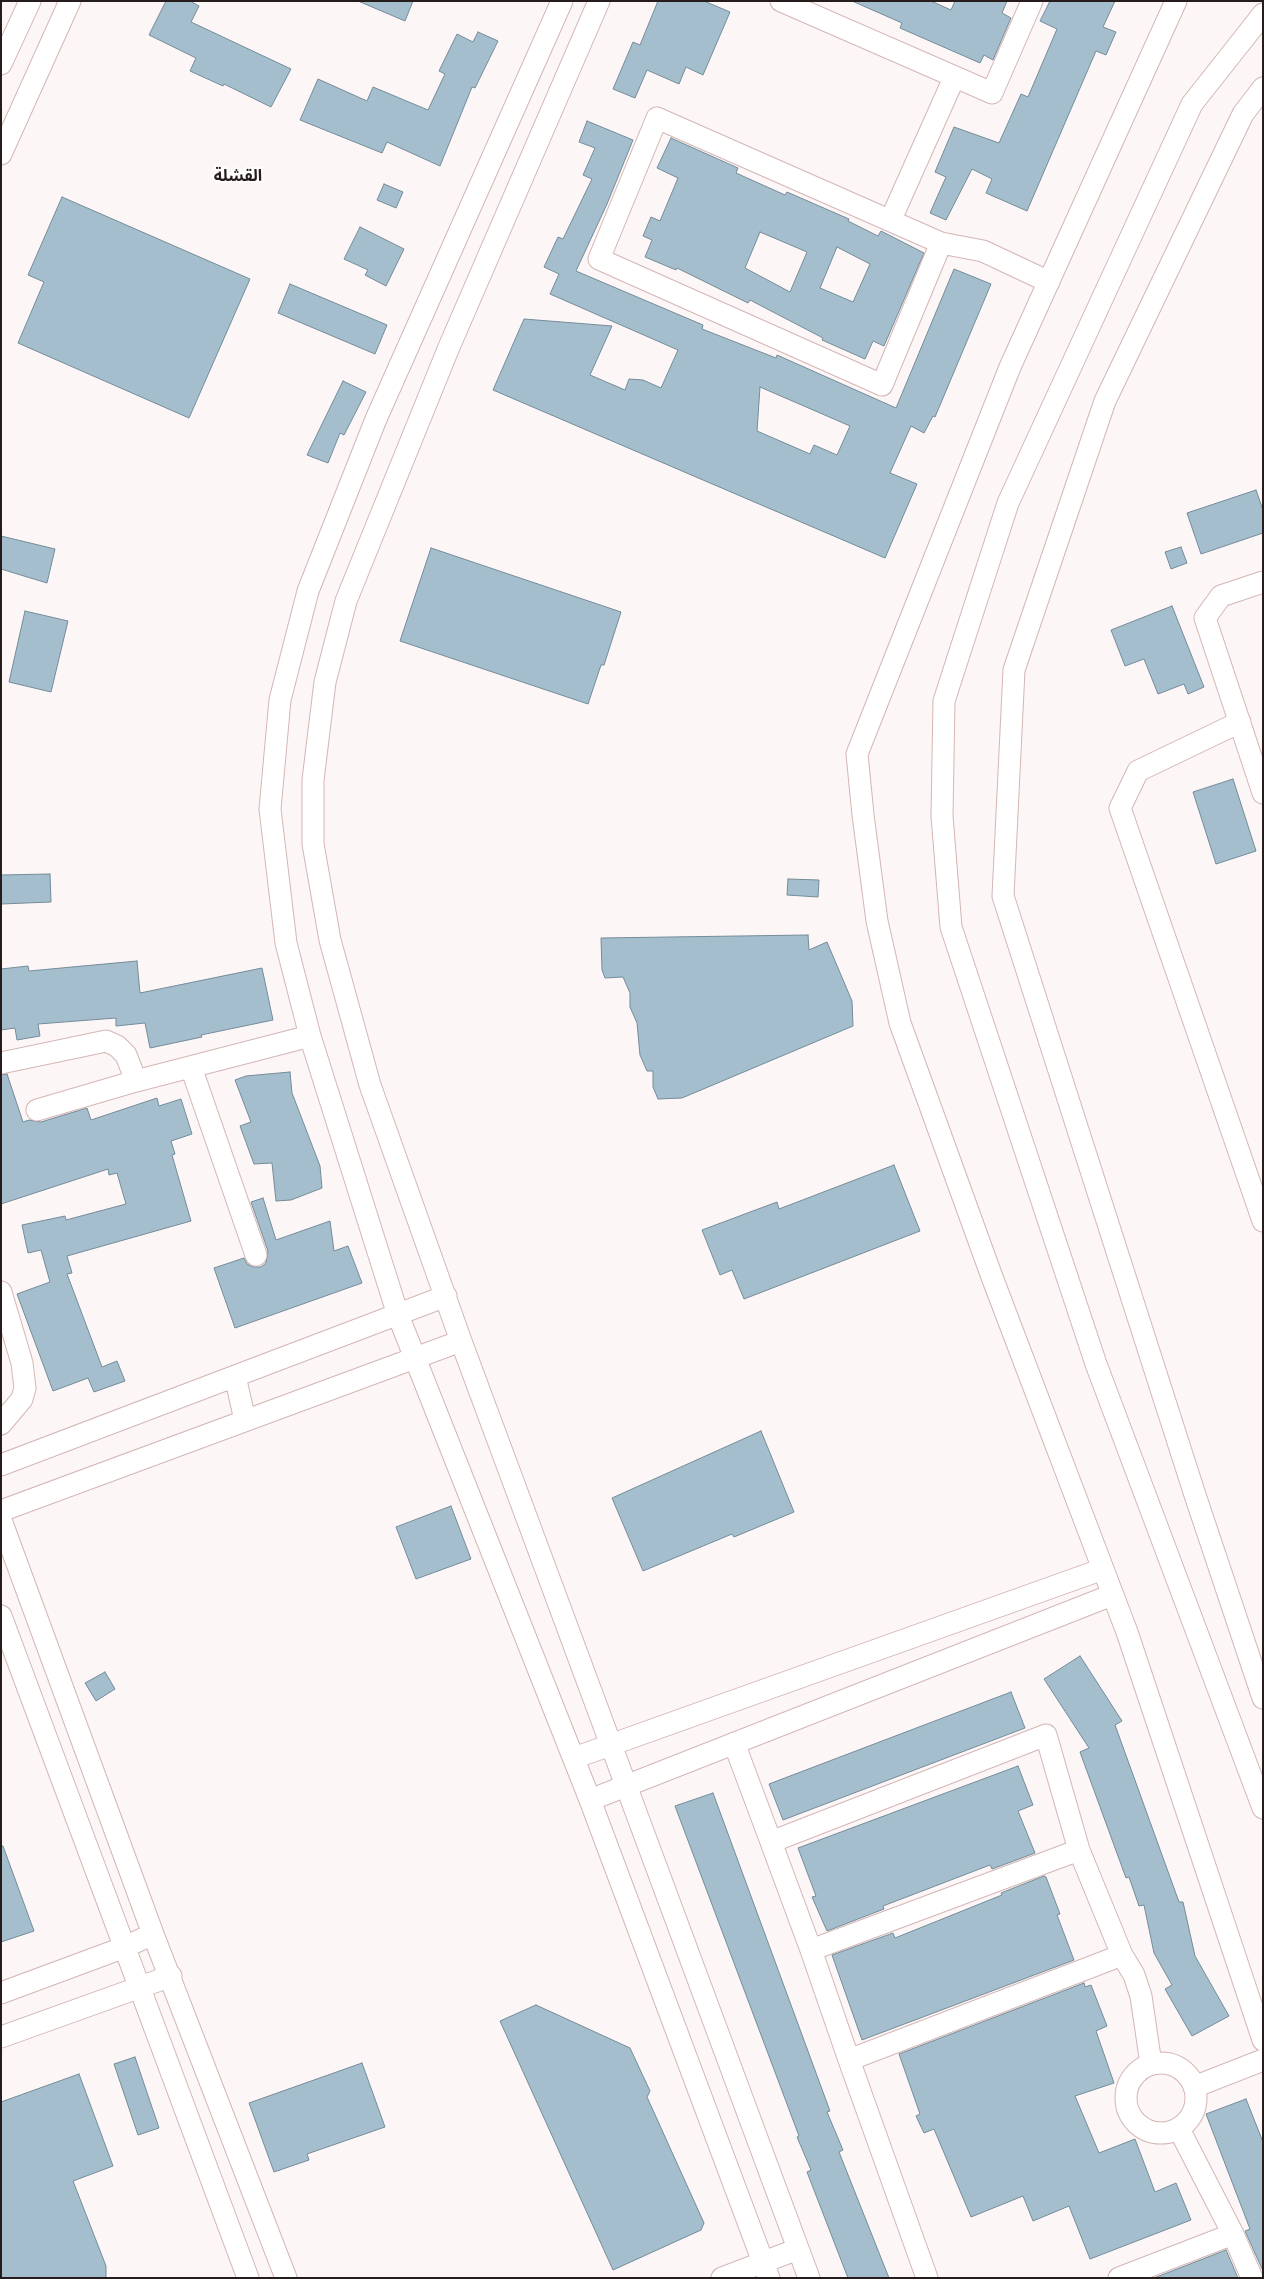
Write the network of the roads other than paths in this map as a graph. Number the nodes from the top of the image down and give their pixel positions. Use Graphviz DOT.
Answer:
graph roads {
  1 [pos="30,1"];
  2 [pos="70,1"];
  3 [pos="562,1"];
  4 [pos="599,1"];
  5 [pos="781,1"];
  6 [pos="1032,1"];
  7 [pos="1176,1"];
  8 [pos="1263,14"];
  9 [pos="1,64"];
  10 [pos="954,78"];
  11 [pos="1263,88"];
  12 [pos="1,154"];
  13 [pos="891,220"];
  14 [pos="941,243"];
  15 [pos="1049,282"];
  16 [pos="1263,582"];
  17 [pos="1240,722"];
  18 [pos="1263,792"];
  19 [pos="310,1036"];
  20 [pos="1,1063"];
  21 [pos="192,1067"];
  22 [pos="136,1081"];
  23 [pos="37,1110"];
  24 [pos="1259,1200"];
  25 [pos="1263,1221"];
  26 [pos="256,1255"];
  27 [pos="1,1292"];
  28 [pos="446,1296"];
  29 [pos="398,1315"];
  30 [pos="460,1341"];
  31 [pos="415,1357"];
  32 [pos="235,1376"];
  33 [pos="245,1420"];
  34 [pos="1,1424"];
  35 [pos="1,1465"];
  36 [pos="1,1510"];
  37 [pos="1,1520"];
  38 [pos="1102,1569"];
  39 [pos="1112,1595"];
  40 [pos="1,1616"];
  41 [pos="1263,1698"];
  42 [pos="734,1744"];
  43 [pos="611,1745"];
  44 [pos="574,1758"];
  45 [pos="626,1786"];
  46 [pos="590,1800"];
  47 [pos="1263,1808"];
  48 [pos="771,1842"];
  49 [pos="1079,1850"];
  50 [pos="153,1934"];
  51 [pos="125,1946"];
  52 [pos="811,1950"];
  53 [pos="1122,1955"];
  54 [pos="171,1976"];
  55 [pos="141,1986"];
  56 [pos="1,1993"];
  57 [pos="1,2037"];
  58 [pos="1263,2040"];
  59 [pos="849,2060"];
  60 [pos="1263,2060"];
  61 [pos="1151,2064"];
  62 [pos="1194,2087"];
  63 [pos="1179,2129"];
  64 [pos="1234,2234"];
  65 [pos="798,2249"];
  66 [pos="766,2270"];
  67 [pos="248,2278"];
  68 [pos="286,2278"];
  69 [pos="722,2278"];
  70 [pos="809,2278"];
  71 [pos="927,2278"];
  72 [pos="1119,2278"];
  73 [pos="1252,2278"];
  1 -- 9 [label="street"];
  2 -- 12 [label="street"];
  3 -- 19 [label="street"];
  4 -- 28 [label="street"];
  5 -- 10 [label="street"];
  6 -- 10 [label="street"];
  7 -- 15 [label="street"];
  8 -- 47 [label="street"];
  10 -- 13 [label="street"];
  11 -- 41 [label="street"];
  13 -- 14 [label="street"];
  13 -- 14 [label="street"];
  14 -- 15 [label="street"];
  15 -- 38 [label="street"];
  16 -- 17 [label="street"];
  17 -- 18 [label="street"];
  17 -- 24 [label="street"];
  19 -- 21 [label="street"];
  19 -- 29 [label="street"];
  20 -- 22 [label="street"];
  21 -- 22 [label="street"];
  21 -- 26 [label="street"];
  22 -- 23 [label="street"];
  24 -- 25 [label="street"];
  27 -- 34 [label="street"];
  28 -- 29 [label="street"];
  28 -- 30 [label="street"];
  29 -- 31 [label="street"];
  29 -- 32 [label="street"];
  30 -- 31 [label="street"];
  30 -- 43 [label="street"];
  31 -- 33 [label="street"];
  31 -- 44 [label="street"];
  32 -- 33 [label="street"];
  32 -- 35 [label="street"];
  33 -- 36 [label="street"];
  37 -- 50 [label="street"];
  38 -- 39 [label="street"];
  38 -- 43 [label="street"];
  39 -- 42 [label="street"];
  39 -- 58 [label="street"];
  40 -- 51 [label="street"];
  42 -- 45 [label="street"];
  42 -- 48 [label="street"];
  43 -- 44 [label="street"];
  43 -- 45 [label="street"];
  44 -- 46 [label="street"];
  45 -- 46 [label="street"];
  45 -- 65 [label="street"];
  46 -- 66 [label="street"];
  48 -- 49 [label="street"];
  48 -- 52 [label="street"];
  49 -- 52 [label="street"];
  49 -- 53 [label="street"];
  50 -- 51 [label="street"];
  50 -- 54 [label="street"];
  51 -- 55 [label="street"];
  51 -- 56 [label="street"];
  52 -- 59 [label="street"];
  53 -- 59 [label="street"];
  53 -- 61 [label="street"];
  54 -- 55 [label="street"];
  54 -- 68 [label="street"];
  55 -- 57 [label="street"];
  55 -- 67 [label="street"];
  59 -- 71 [label="street"];
  60 -- 62 [label="street"];
  61 -- 62 [label="street"];
  61 -- 63 [label="street"];
  62 -- 63 [label="street"];
  63 -- 64 [label="street"];
  64 -- 72 [label="street"];
  64 -- 73 [label="street"];
  65 -- 66 [label="street"];
  65 -- 70 [label="street"];
  66 -- 69 [label="street"];
}
